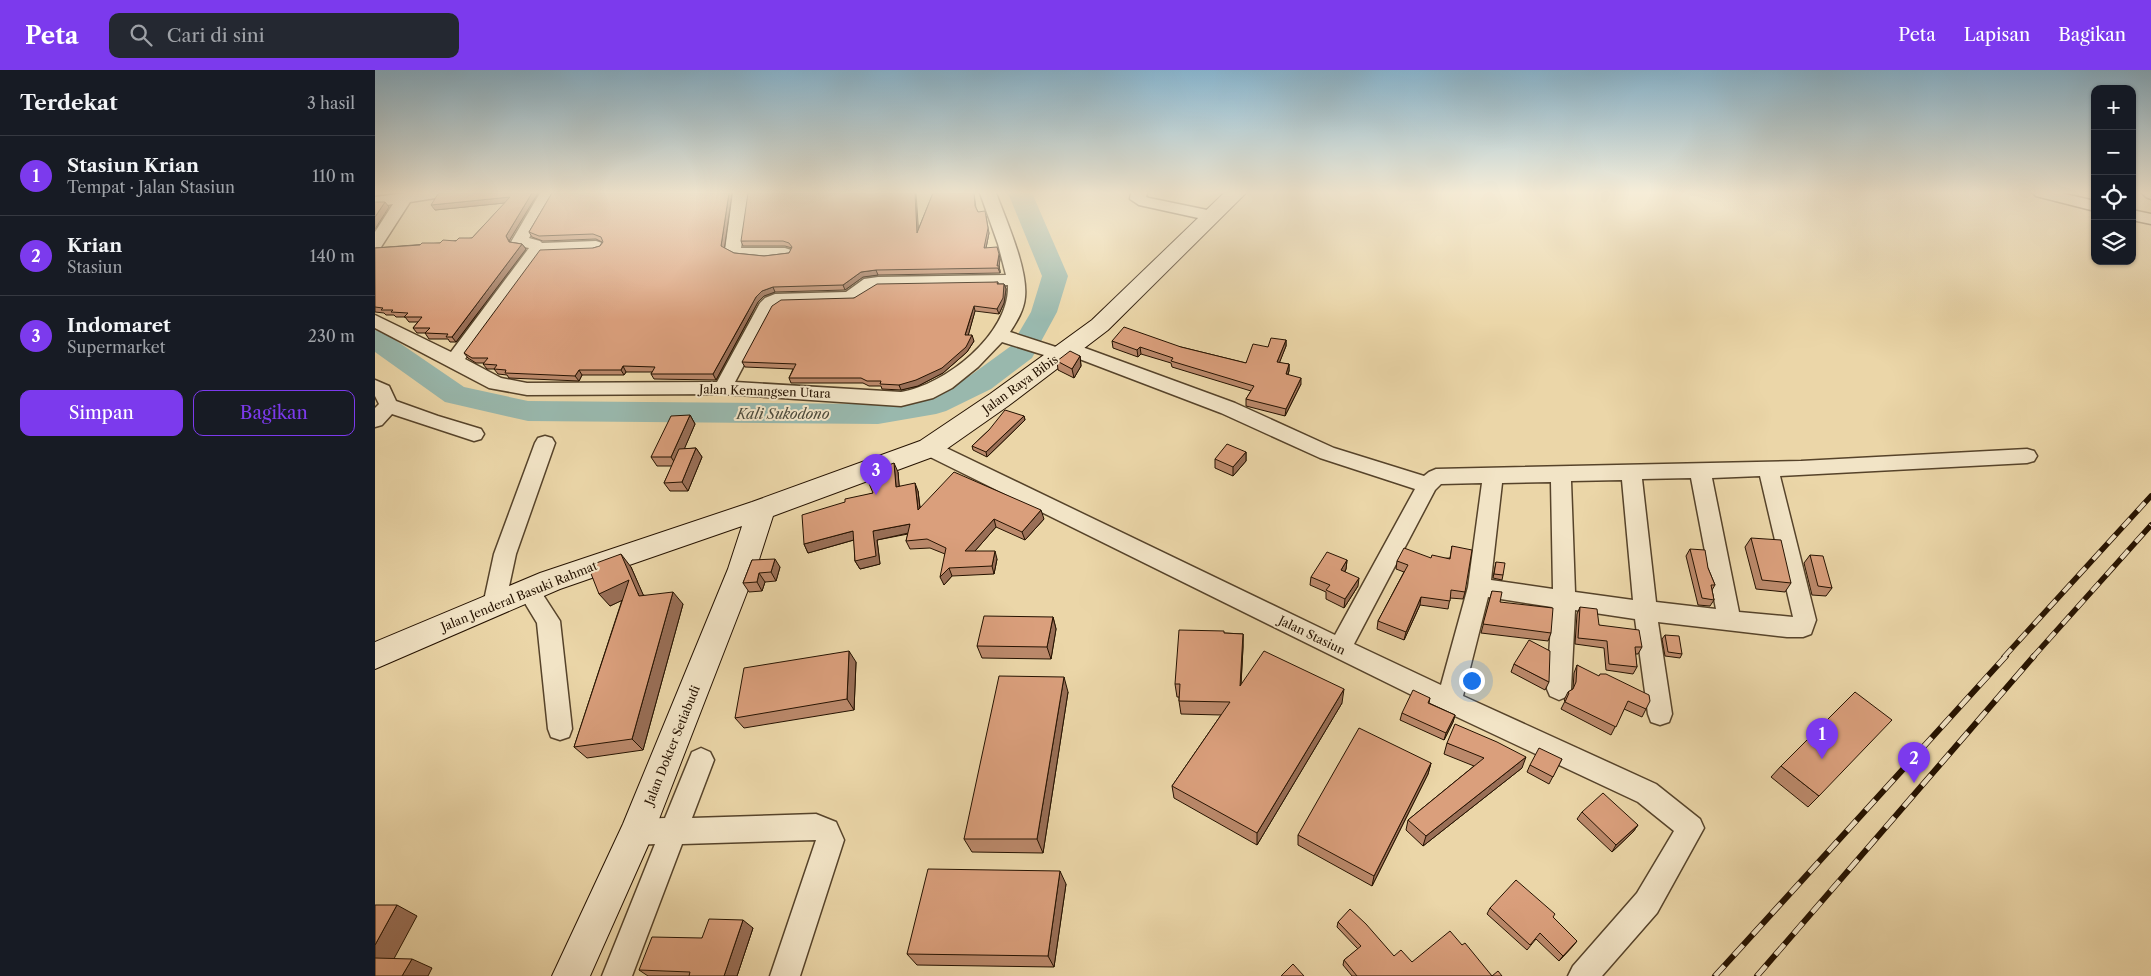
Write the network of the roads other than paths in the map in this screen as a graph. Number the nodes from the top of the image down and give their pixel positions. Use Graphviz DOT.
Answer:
graph roads {
  1 [pos="523,235"];
  2 [pos="735,235"];
  3 [pos="1002,235"];
  4 [pos="1192,235"];
  5 [pos="596,246"];
  6 [pos="537,248"];
  7 [pos="785,253"];
  8 [pos="1015,280"];
  9 [pos="375,321"];
  10 [pos="1003,336"];
  11 [pos="1064,351"];
  12 [pos="453,362"];
  13 [pos="375,386"];
  14 [pos="723,388"];
  15 [pos="389,405"];
  16 [pos="375,420"];
  17 [pos="474,434"];
  18 [pos="545,443"];
  19 [pos="929,448"];
  20 [pos="2027,456"];
  21 [pos="1768,469"];
  22 [pos="1700,470"];
  23 [pos="1631,472"];
  24 [pos="1561,473"];
  25 [pos="1493,475"];
  26 [pos="1427,486"];
  27 [pos="762,509"];
  28 [pos="1479,587"];
  29 [pos="528,590"];
  30 [pos="1564,600"];
  31 [pos="495,605"];
  32 [pos="1645,610"];
  33 [pos="1729,619"];
  34 [pos="1340,648"];
  35 [pos="380,651"];
  36 [pos="1559,689"];
  37 [pos="1449,701"];
  38 [pos="1661,714"];
  39 [pos="560,729"];
  40 [pos="701,760"];
  41 [pos="673,831"];
  42 [pos="637,832"];
  43 [pos="571,976"];
  44 [pos="617,976"];
  45 [pos="785,976"];
  46 [pos="1583,976"];
  1 -- 6 [label="street"];
  2 -- 7 [label="street"];
  3 -- 8 [label="street, Jalan Kemangsen Utara"];
  4 -- 11 [label="main road, Jalan Raya Bibis"];
  5 -- 6 [label="street"];
  6 -- 12 [label="street"];
  8 -- 10 [label="street, Jalan Kemangsen Utara"];
  8 -- 14 [label="street"];
  9 -- 12 [label="street, Jalan Kemangsen Utara"];
  10 -- 11 [label="street"];
  10 -- 14 [label="street, Jalan Kemangsen Utara"];
  11 -- 19 [label="main road, Jalan Raya Bibis"];
  11 -- 26 [label="street"];
  12 -- 14 [label="street, Jalan Kemangsen Utara"];
  13 -- 15 [label="street"];
  15 -- 16 [label="street"];
  15 -- 17 [label="street"];
  18 -- 31 [label="street"];
  19 -- 27 [label="main road, Jalan Raya Bibis"];
  19 -- 34 [label="street, Jalan Stasiun"];
  20 -- 21 [label="street"];
  21 -- 22 [label="street"];
  21 -- 33 [label="street"];
  22 -- 23 [label="street"];
  22 -- 33 [label="street"];
  23 -- 24 [label="street"];
  23 -- 32 [label="street"];
  24 -- 25 [label="street"];
  24 -- 30 [label="street"];
  25 -- 26 [label="street"];
  25 -- 28 [label="street"];
  26 -- 34 [label="street"];
  27 -- 29 [label="main road, Jalan Jenderal Basuki Rahmat"];
  27 -- 42 [label="main road, Jalan Dokter Setiabudi"];
  28 -- 30 [label="street"];
  28 -- 37 [label="street"];
  29 -- 31 [label="main road, Jalan Jenderal Basuki Rahmat"];
  29 -- 39 [label="street"];
  30 -- 32 [label="street"];
  30 -- 36 [label="street"];
  31 -- 35 [label="main road, Jalan Jenderal Basuki Rahmat"];
  32 -- 33 [label="street"];
  32 -- 38 [label="street"];
  34 -- 37 [label="street, Jalan Stasiun"];
  37 -- 46 [label="street, Jalan Stasiun"];
  40 -- 41 [label="street"];
  41 -- 42 [label="street"];
  41 -- 44 [label="street"];
  41 -- 45 [label="street"];
  42 -- 43 [label="main road, Jalan Dokter Setiabudi"];
}
